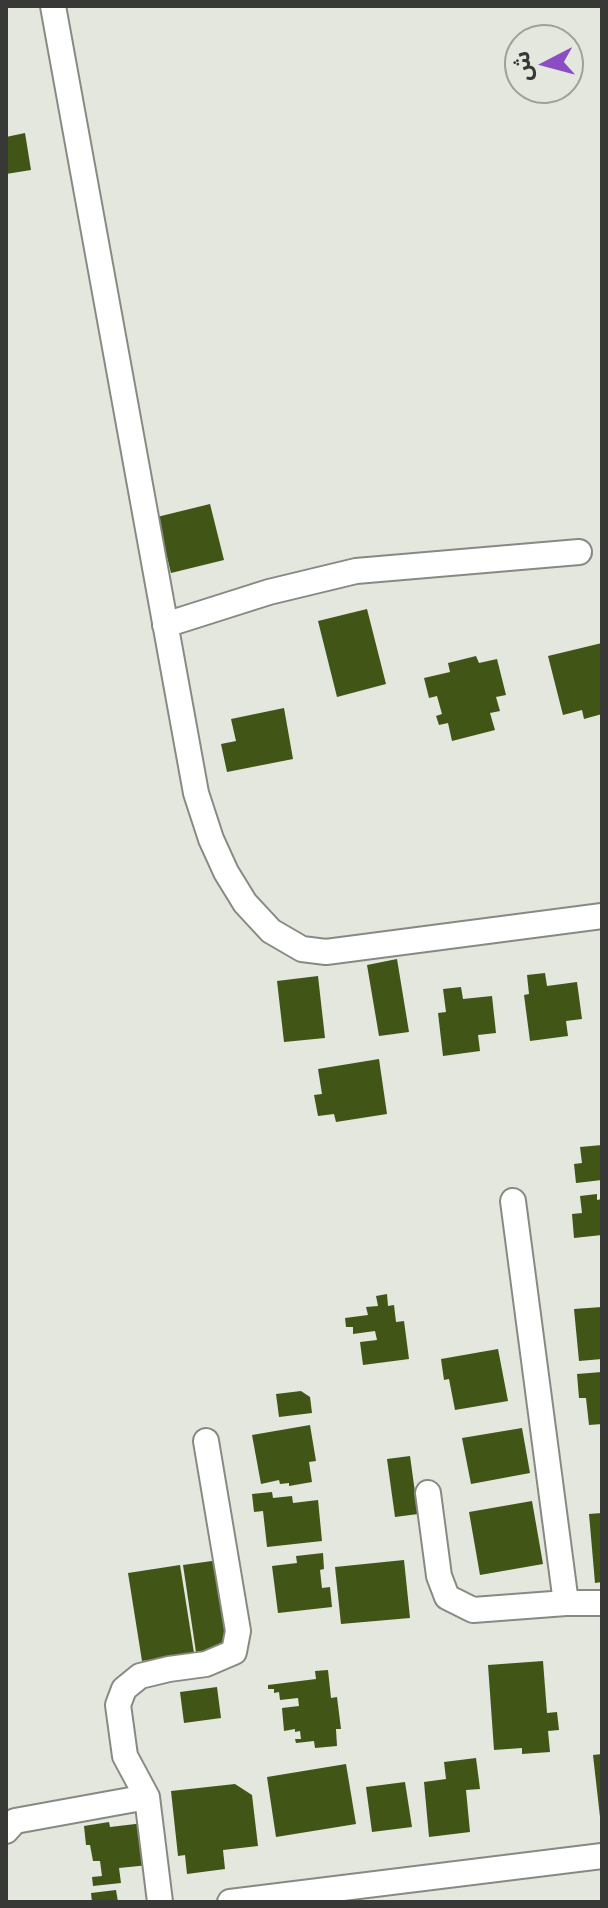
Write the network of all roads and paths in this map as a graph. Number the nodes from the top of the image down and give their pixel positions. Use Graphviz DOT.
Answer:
graph roads {
  1 [pos="53,6"];
  2 [pos="579,552"];
  3 [pos="165,625"];
  4 [pos="602,916"];
  5 [pos="513,1201"];
  6 [pos="206,1441"];
  7 [pos="428,1493"];
  8 [pos="566,1603"];
  9 [pos="602,1603"];
  10 [pos="147,1797"];
  11 [pos="6,1831"];
  12 [pos="602,1856"];
  13 [pos="160,1902"];
  14 [pos="230,1902"];
  1 -- 3 [label="street"];
  2 -- 3 [label="street"];
  3 -- 4 [label="street"];
  5 -- 8 [label="street"];
  6 -- 10 [label="street"];
  7 -- 8 [label="street"];
  8 -- 9 [label="street"];
  10 -- 11 [label="street"];
  10 -- 13 [label="street"];
  12 -- 14 [label="street"];
}
